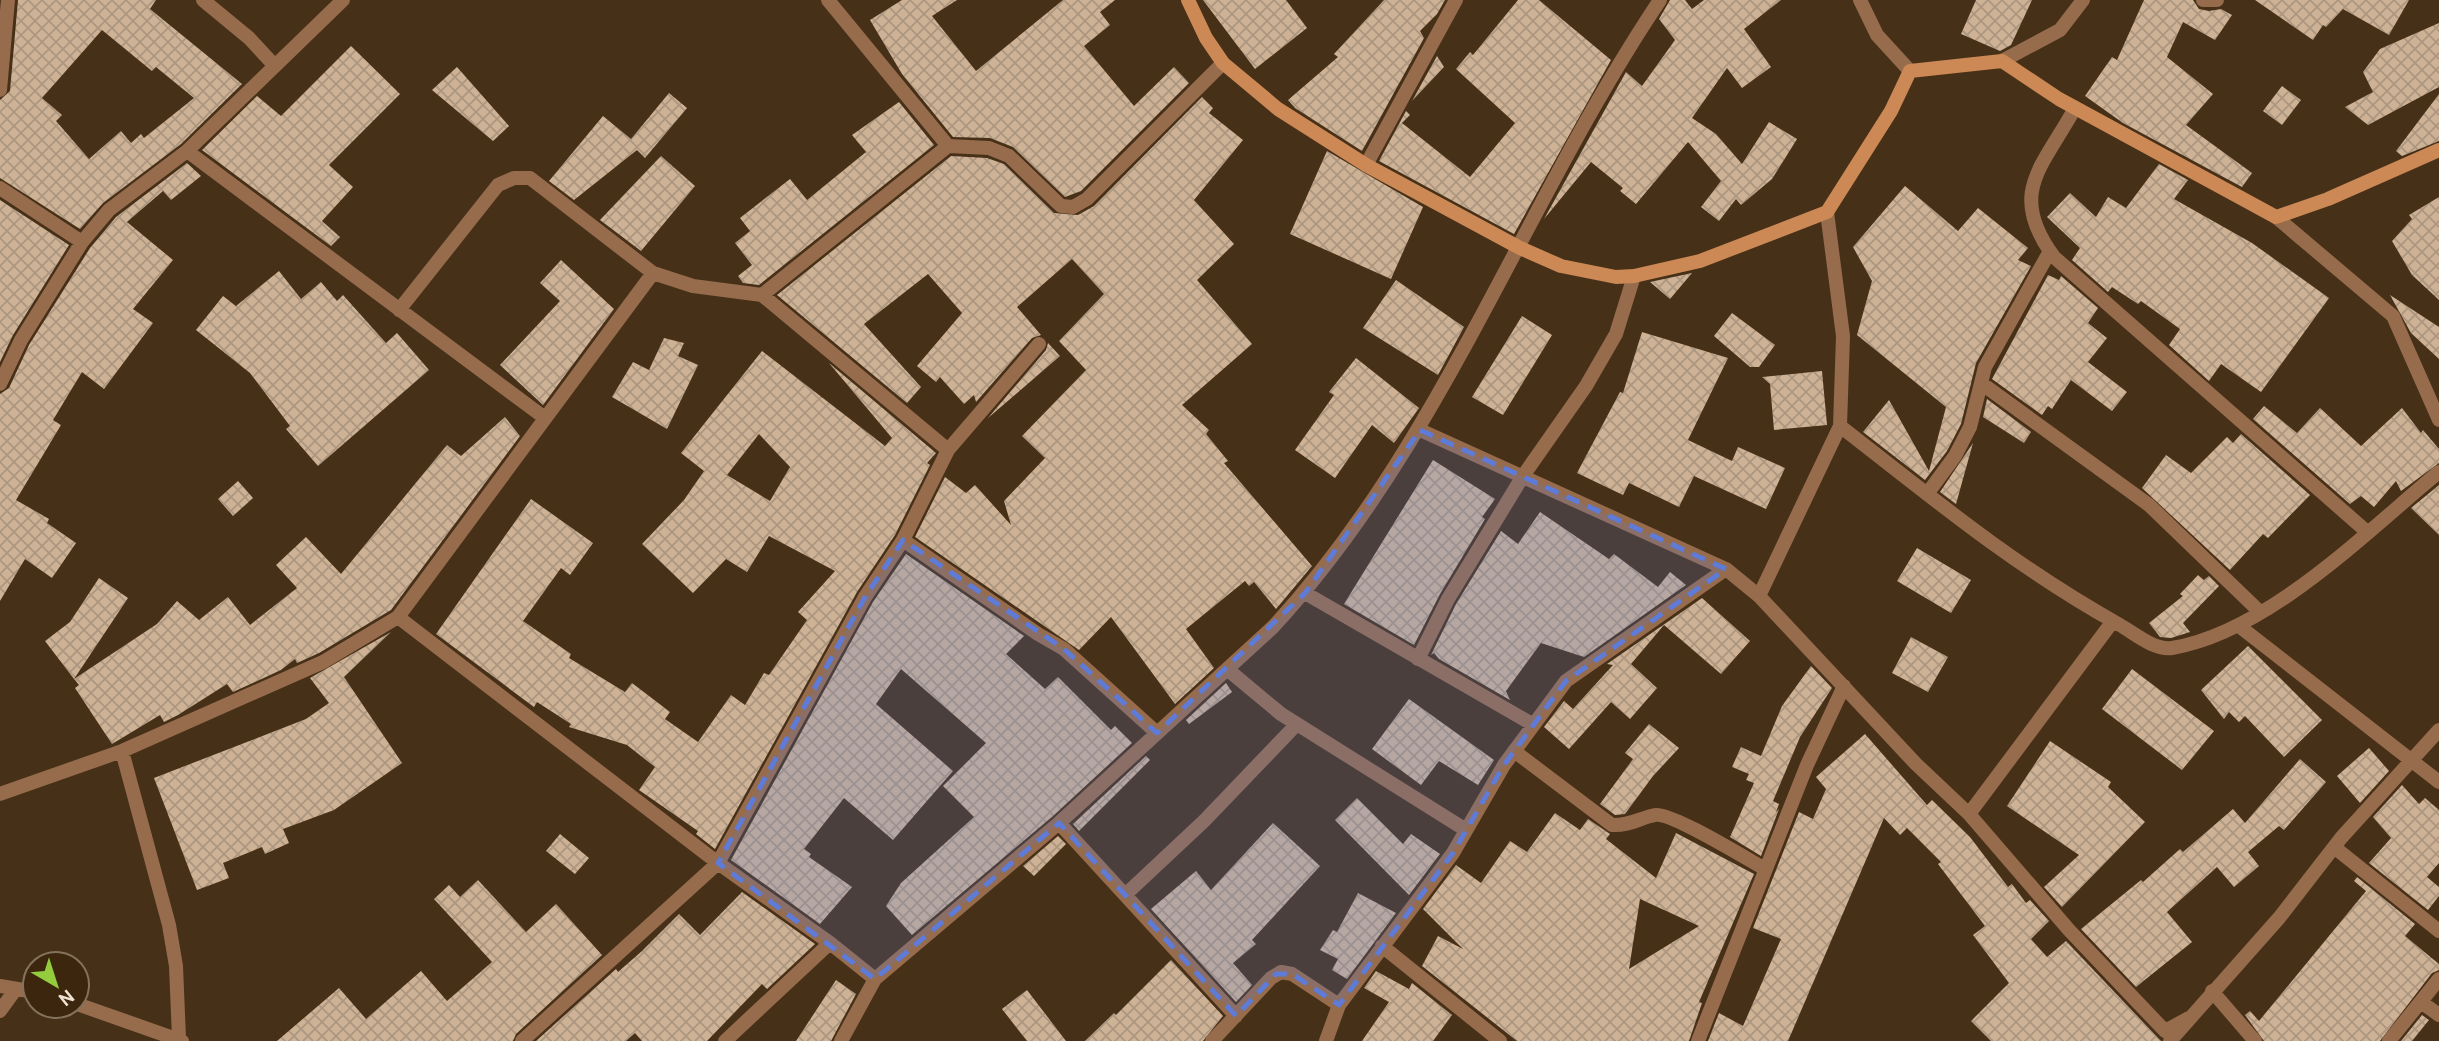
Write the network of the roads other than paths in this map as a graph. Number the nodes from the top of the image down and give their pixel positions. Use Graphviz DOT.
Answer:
graph roads {
  1 [pos="203,0"];
  2 [pos="343,0"];
  3 [pos="828,0"];
  4 [pos="1188,0"];
  5 [pos="1456,0"];
  6 [pos="1660,0"];
  7 [pos="1860,0"];
  8 [pos="2083,0"];
  9 [pos="2203,0"];
  10 [pos="2217,0"];
  11 [pos="5,5"];
  12 [pos="2002,61"];
  13 [pos="1223,64"];
  14 [pos="274,65"];
  15 [pos="1910,71"];
  16 [pos="0,90"];
  17 [pos="2076,108"];
  18 [pos="948,146"];
  19 [pos="2439,150"];
  20 [pos="187,151"];
  21 [pos="1366,165"];
  22 [pos="0,188"];
  23 [pos="1827,212"];
  24 [pos="2276,217"];
  25 [pos="82,242"];
  26 [pos="1520,248"];
  27 [pos="2050,251"];
  28 [pos="653,273"];
  29 [pos="1634,276"];
  30 [pos="762,295"];
  31 [pos="399,310"];
  32 [pos="1039,344"];
  33 [pos="1980,383"];
  34 [pos="2439,383"];
  35 [pos="0,384"];
  36 [pos="2427,394"];
  37 [pos="545,418"];
  38 [pos="2439,420"];
  39 [pos="1840,426"];
  40 [pos="1420,430"];
  41 [pos="948,450"];
  42 [pos="2439,472"];
  43 [pos="1522,477"];
  44 [pos="1927,494"];
  45 [pos="2366,531"];
  46 [pos="903,540"];
  47 [pos="1726,569"];
  48 [pos="1305,593"];
  49 [pos="1759,596"];
  50 [pos="2260,612"];
  51 [pos="398,617"];
  52 [pos="2113,621"];
  53 [pos="2239,626"];
  54 [pos="1418,659"];
  55 [pos="1227,669"];
  56 [pos="1844,686"];
  57 [pos="1297,724"];
  58 [pos="1532,724"];
  59 [pos="2439,730"];
  60 [pos="1157,733"];
  61 [pos="122,751"];
  62 [pos="1514,751"];
  63 [pos="2411,761"];
  64 [pos="2439,782"];
  65 [pos="0,794"];
  66 [pos="1969,814"];
  67 [pos="1059,823"];
  68 [pos="1466,830"];
  69 [pos="2334,847"];
  70 [pos="718,863"];
  71 [pos="1765,869"];
  72 [pos="1125,895"];
  73 [pos="2439,931"];
  74 [pos="830,943"];
  75 [pos="1382,946"];
  76 [pos="875,979"];
  77 [pos="2439,979"];
  78 [pos="0,986"];
  79 [pos="16,989"];
  80 [pos="21,990"];
  81 [pos="2212,991"];
  82 [pos="2421,1002"];
  83 [pos="1339,1005"];
  84 [pos="91,1009"];
  85 [pos="0,1011"];
  86 [pos="2439,1015"];
  87 [pos="1236,1016"];
  88 [pos="2189,1018"];
  89 [pos="179,1040"];
  90 [pos="522,1041"];
  91 [pos="725,1041"];
  92 [pos="841,1041"];
  93 [pos="1212,1041"];
  94 [pos="1326,1041"];
  95 [pos="1500,1041"];
  96 [pos="1698,1041"];
  97 [pos="2170,1041"];
  98 [pos="2255,1041"];
  99 [pos="2389,1041"];
  1 -- 14 [label="street"];
  2 -- 14 [label="street"];
  3 -- 18 [label="street"];
  4 -- 13 [label="street"];
  5 -- 21 [label="street"];
  6 -- 26 [label="street"];
  7 -- 15 [label="street"];
  8 -- 12 [label="street"];
  9 -- 10 [label="street"];
  11 -- 16 [label="street"];
  12 -- 15 [label="street"];
  12 -- 17 [label="street"];
  13 -- 18 [label="street"];
  13 -- 21 [label="street"];
  14 -- 20 [label="street"];
  15 -- 23 [label="street"];
  17 -- 24 [label="street"];
  17 -- 27 [label="street"];
  18 -- 30 [label="street"];
  19 -- 24 [label="street"];
  20 -- 25 [label="street"];
  20 -- 31 [label="street"];
  21 -- 26 [label="street"];
  22 -- 25 [label="street"];
  23 -- 29 [label="street"];
  23 -- 39 [label="street"];
  24 -- 36 [label="street"];
  25 -- 35 [label="street"];
  26 -- 29 [label="street"];
  26 -- 40 [label="street"];
  27 -- 33 [label="street"];
  27 -- 45 [label="street"];
  28 -- 30 [label="street"];
  28 -- 31 [label="street"];
  28 -- 37 [label="street"];
  29 -- 43 [label="street"];
  30 -- 41 [label="street"];
  31 -- 37 [label="street"];
  32 -- 41 [label="street"];
  33 -- 44 [label="street"];
  33 -- 50 [label="street"];
  34 -- 36 [label="street"];
  36 -- 38 [label="street"];
  37 -- 51 [label="street"];
  39 -- 44 [label="street"];
  39 -- 49 [label="street"];
  40 -- 43 [label="street"];
  40 -- 48 [label="street"];
  41 -- 46 [label="street"];
  42 -- 45 [label="street"];
  43 -- 47 [label="street"];
  43 -- 54 [label="street"];
  44 -- 52 [label="street"];
  45 -- 50 [label="street"];
  46 -- 60 [label="street"];
  46 -- 70 [label="street"];
  47 -- 49 [label="street"];
  47 -- 58 [label="street"];
  48 -- 54 [label="street"];
  48 -- 55 [label="street"];
  49 -- 56 [label="street"];
  50 -- 53 [label="street"];
  51 -- 61 [label="street"];
  51 -- 70 [label="street"];
  52 -- 53 [label="street"];
  52 -- 66 [label="street"];
  53 -- 63 [label="street"];
  54 -- 58 [label="street"];
  55 -- 57 [label="street"];
  55 -- 60 [label="street"];
  56 -- 66 [label="street"];
  56 -- 71 [label="street"];
  57 -- 68 [label="street"];
  57 -- 72 [label="street"];
  58 -- 62 [label="street"];
  59 -- 63 [label="street"];
  60 -- 67 [label="street"];
  61 -- 65 [label="street"];
  61 -- 89 [label="street"];
  62 -- 68 [label="street"];
  62 -- 71 [label="street"];
  63 -- 64 [label="street"];
  63 -- 69 [label="street"];
  66 -- 88 [label="street"];
  67 -- 72 [label="street"];
  67 -- 76 [label="street"];
  68 -- 75 [label="street"];
  69 -- 73 [label="street"];
  69 -- 81 [label="street"];
  70 -- 74 [label="street"];
  70 -- 90 [label="street"];
  71 -- 96 [label="street"];
  72 -- 87 [label="street"];
  74 -- 76 [label="street"];
  74 -- 91 [label="street"];
  75 -- 83 [label="street"];
  75 -- 95 [label="street"];
  76 -- 92 [label="street"];
  77 -- 82 [label="street"];
  78 -- 79 [label="street"];
  79 -- 80 [label="street"];
  79 -- 85 [label="street"];
  81 -- 88 [label="street"];
  81 -- 98 [label="street"];
  82 -- 86 [label="street"];
  82 -- 99 [label="street"];
  83 -- 87 [label="street"];
  83 -- 94 [label="street"];
  84 -- 89 [label="street"];
  87 -- 93 [label="street"];
  88 -- 97 [label="street"];
}
